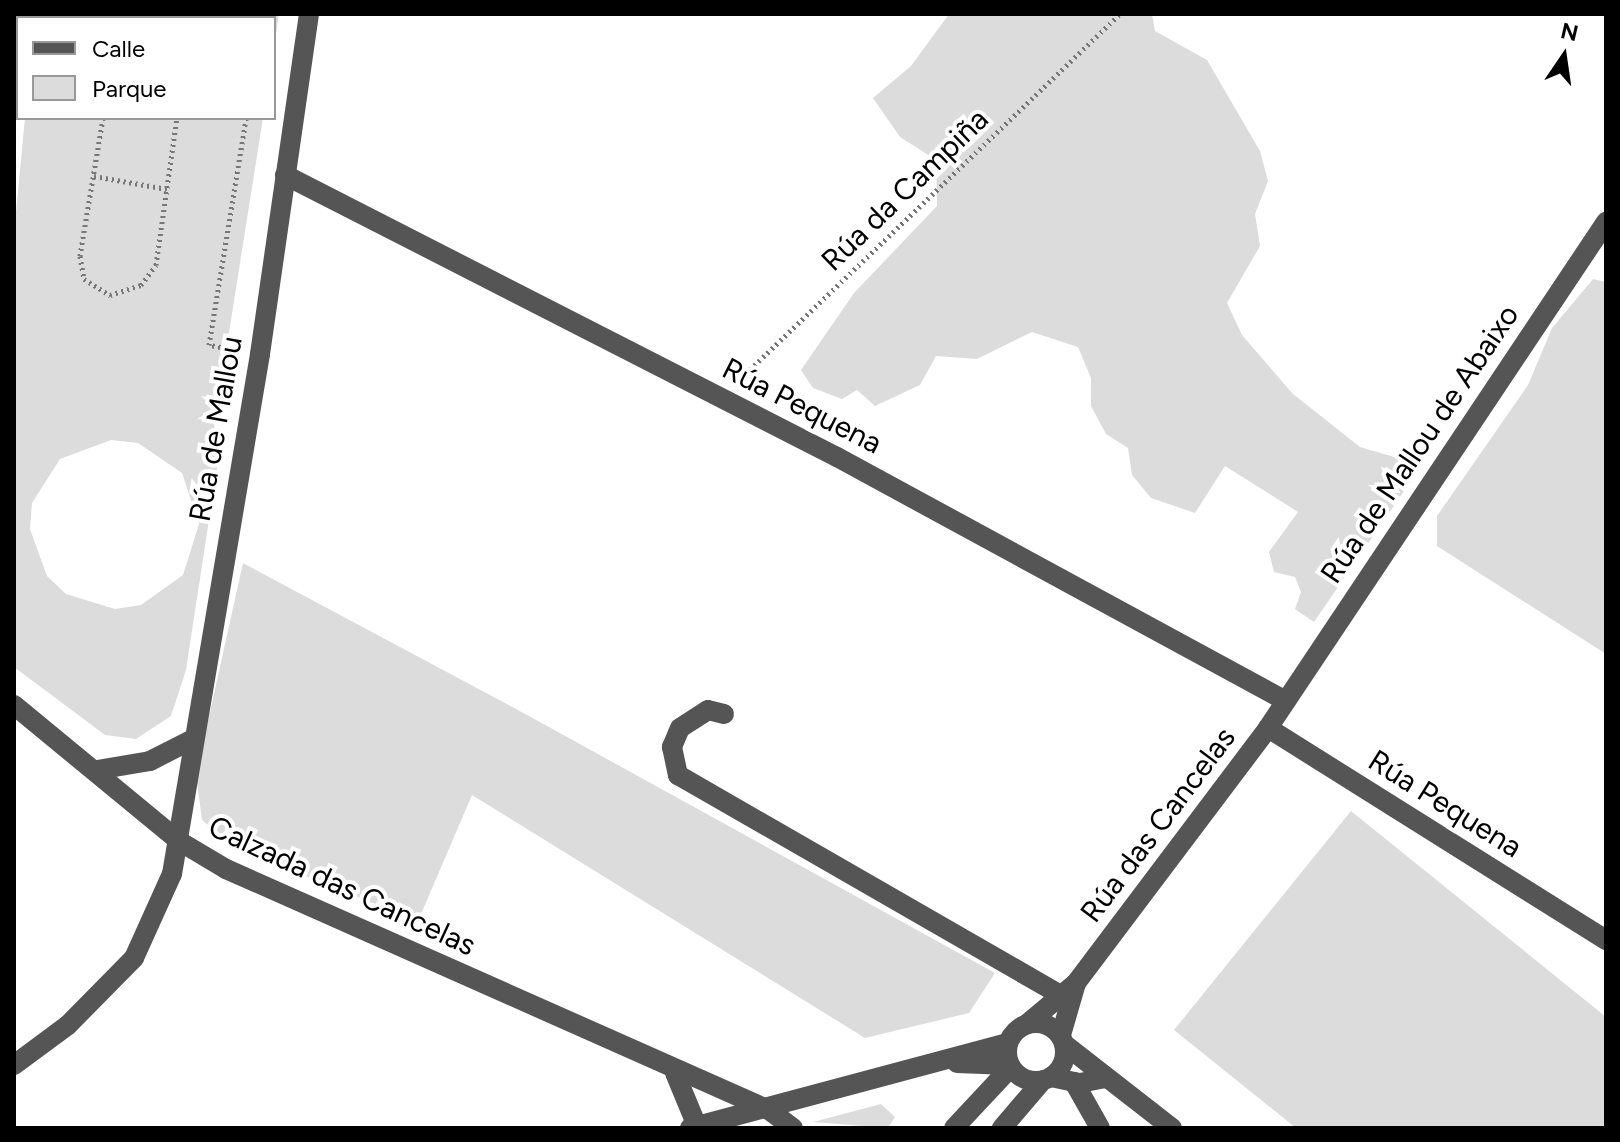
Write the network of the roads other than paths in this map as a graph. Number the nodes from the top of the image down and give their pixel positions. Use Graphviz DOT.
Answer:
graph roads {
  1 [pos="310,18"];
  2 [pos="285,175"];
  3 [pos="1606,222"];
  4 [pos="1286,701"];
  5 [pos="14,705"];
  6 [pos="724,714"];
  7 [pos="1268,728"];
  8 [pos="191,740"];
  9 [pos="97,770"];
  10 [pos="179,841"];
  11 [pos="1598,935"];
  12 [pos="1068,989"];
  13 [pos="1027,1024"];
  14 [pos="1062,1040"];
  15 [pos="1008,1043"];
  16 [pos="14,1065"];
  17 [pos="936,1065"];
  18 [pos="1010,1066"];
  19 [pos="675,1073"];
  20 [pos="1047,1078"];
  21 [pos="1106,1078"];
  22 [pos="1074,1082"];
  23 [pos="1094,1108"];
  24 [pos="769,1110"];
  25 [pos="693,1127"];
  26 [pos="793,1128"];
  27 [pos="954,1128"];
  28 [pos="1002,1128"];
  29 [pos="1100,1128"];
  30 [pos="1172,1128"];
  1 -- 2 [label="street, Rúa de Mallou"];
  2 -- 4 [label="street, Rúa Pequena"];
  2 -- 8 [label="street, Rúa de Mallou"];
  3 -- 4 [label="street, Rúa de Mallou de Abaixo"];
  4 -- 7 [label="street, Rúa das Cancelas"];
  5 -- 9 [label="street, Calzada das Cancelas"];
  6 -- 12 [label="street"];
  7 -- 11 [label="street, Rúa Pequena"];
  7 -- 12 [label="street, Rúa das Cancelas"];
  8 -- 9 [label="street"];
  8 -- 10 [label="street, Rúa de Mallou"];
  9 -- 10 [label="street, Calzada das Cancelas"];
  10 -- 16 [label="street, Rúa de Mallou"];
  10 -- 19 [label="street, Calzada das Cancelas"];
  12 -- 13 [label="street, Rúa das Cancelas"];
  12 -- 14 [label="street, Rúa das Cancelas"];
  13 -- 14 [label="street"];
  13 -- 15 [label="street"];
  14 -- 20 [label="street"];
  14 -- 21 [label="street"];
  15 -- 17 [label="street"];
  15 -- 18 [label="street"];
  17 -- 18 [label="street"];
  17 -- 24 [label="street"];
  18 -- 20 [label="street"];
  18 -- 27 [label="street"];
  19 -- 24 [label="street, Calzada das Cancelas"];
  19 -- 25 [label="street"];
  20 -- 22 [label="street"];
  20 -- 28 [label="street"];
  21 -- 22 [label="street"];
  21 -- 23 [label="street"];
  21 -- 30 [label="street"];
  22 -- 23 [label="street"];
  23 -- 29 [label="street"];
  24 -- 25 [label="street"];
  24 -- 26 [label="street, Calzada das Cancelas"];
}
